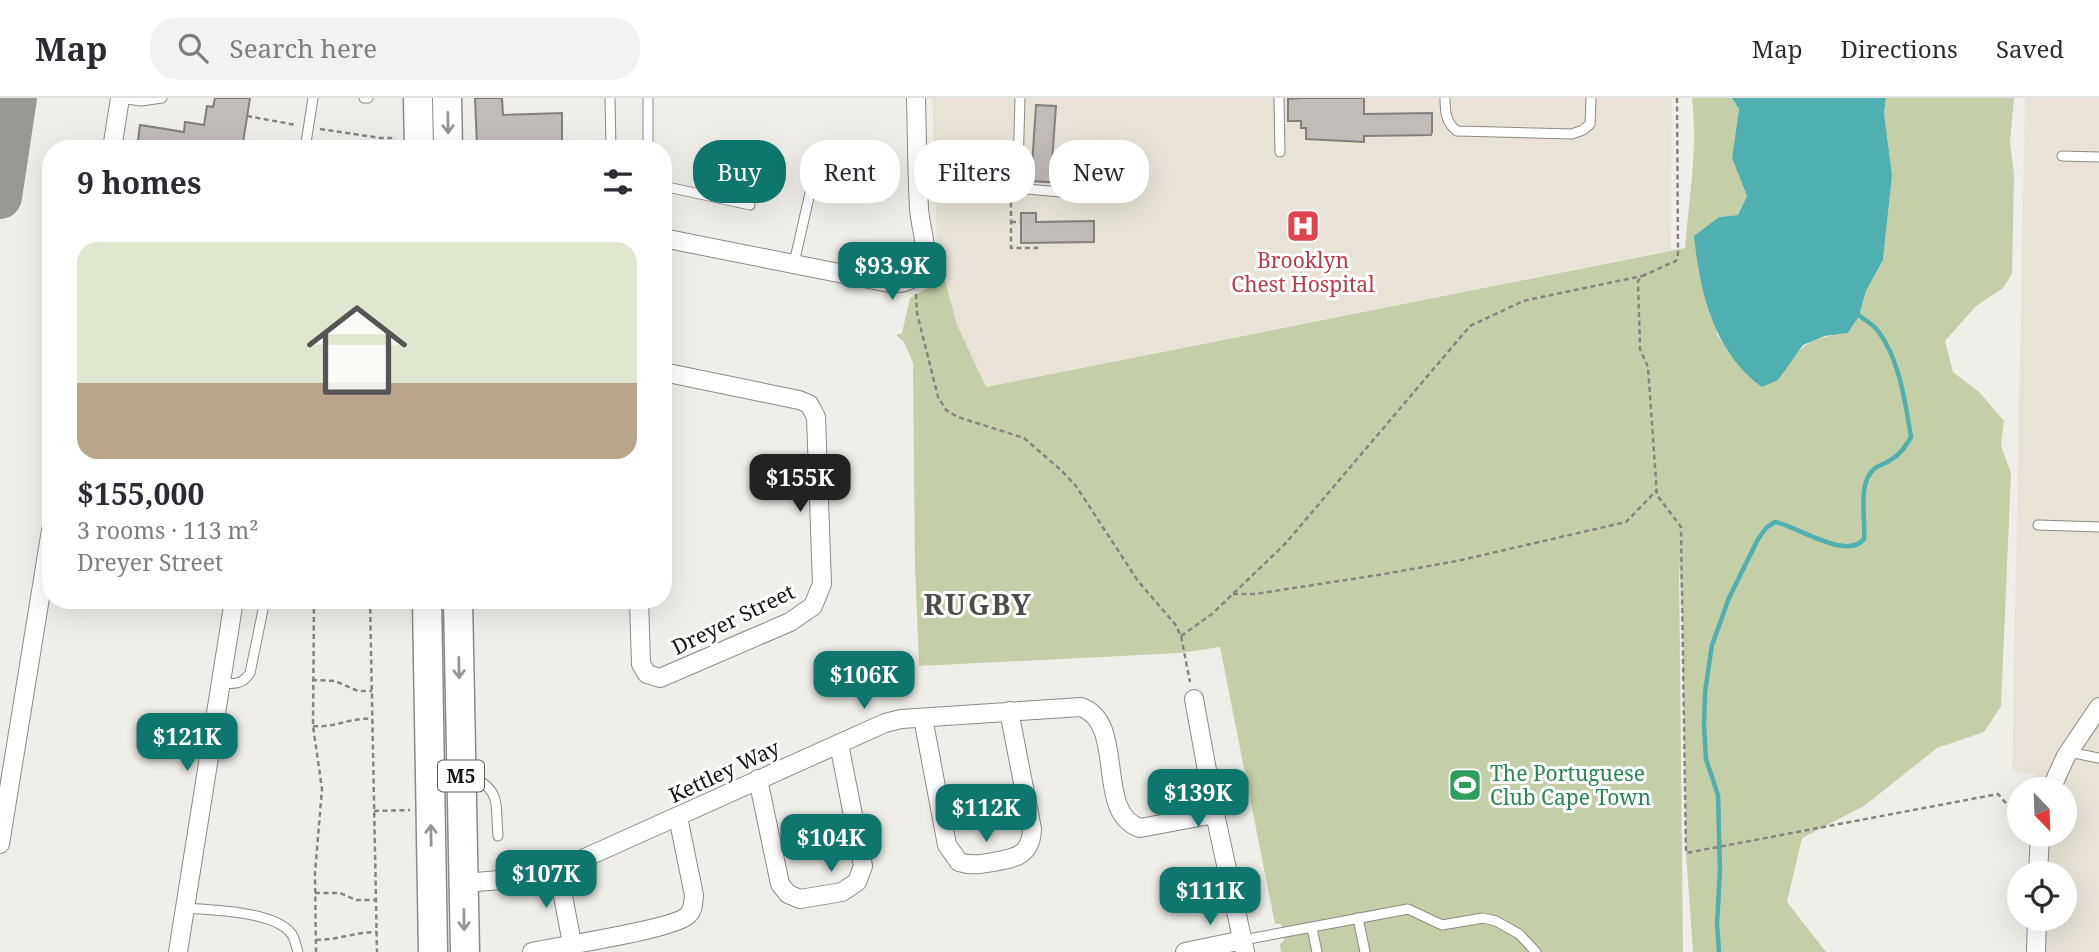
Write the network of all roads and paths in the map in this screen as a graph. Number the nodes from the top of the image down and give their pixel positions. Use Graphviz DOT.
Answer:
graph roads {
  1 [pos="120,98"];
  2 [pos="162,98"];
  3 [pos="313,98"];
  4 [pos="418,98"];
  5 [pos="447,98"];
  6 [pos="610,98"];
  7 [pos="648,98"];
  8 [pos="916,98"];
  9 [pos="1020,98"];
  10 [pos="1279,98"];
  11 [pos="1445,98"];
  12 [pos="1591,98"];
  13 [pos="1677,98"];
  14 [pos="113,140"];
  15 [pos="306,140"];
  16 [pos="419,140"];
  17 [pos="448,140"];
  18 [pos="611,140"];
  19 [pos="649,140"];
  20 [pos="1019,140"];
  21 [pos="1280,152"];
  22 [pos="2062,156"];
  23 [pos="2099,157"];
  24 [pos="672,188"];
  25 [pos="808,203"];
  26 [pos="1011,203"];
  27 [pos="750,205"];
  28 [pos="1011,222"];
  29 [pos="1021,222"];
  30 [pos="672,239"];
  31 [pos="1036,243"];
  32 [pos="794,263"];
  33 [pos="915,276"];
  34 [pos="1642,276"];
  35 [pos="672,374"];
  36 [pos="1657,490"];
  37 [pos="2038,525"];
  38 [pos="2099,527"];
  39 [pos="42,585"];
  40 [pos="1233,594"];
  41 [pos="232,609"];
  42 [pos="263,609"];
  43 [pos="314,609"];
  44 [pos="370,609"];
  45 [pos="427,609"];
  46 [pos="458,609"];
  47 [pos="639,609"];
  48 [pos="1181,636"];
  49 [pos="312,680"];
  50 [pos="220,683"];
  51 [pos="372,691"];
  52 [pos="1194,699"];
  53 [pos="2099,707"];
  54 [pos="1009,711"];
  55 [pos="923,718"];
  56 [pos="373,719"];
  57 [pos="313,726"];
  58 [pos="839,744"];
  59 [pos="2068,752"];
  60 [pos="2099,758"];
  61 [pos="461,771"];
  62 [pos="2057,777"];
  63 [pos="758,779"];
  64 [pos="2007,805"];
  65 [pos="410,810"];
  66 [pos="374,811"];
  67 [pos="1215,814"];
  68 [pos="678,817"];
  69 [pos="498,836"];
  70 [pos="0,844"];
  71 [pos="558,870"];
  72 [pos="464,883"];
  73 [pos="315,893"];
  74 [pos="376,900"];
  75 [pos="185,908"];
  76 [pos="1358,918"];
  77 [pos="1312,928"];
  78 [pos="2037,931"];
  79 [pos="377,932"];
  80 [pos="316,940"];
  81 [pos="572,943"];
  82 [pos="1244,946"];
  83 [pos="178,952"];
  84 [pos="298,952"];
  85 [pos="316,952"];
  86 [pos="377,952"];
  87 [pos="433,952"];
  88 [pos="465,952"];
  89 [pos="531,952"];
  90 [pos="1185,952"];
  91 [pos="1317,952"];
  92 [pos="1365,952"];
  93 [pos="1536,952"];
  94 [pos="2036,952"];
  1 -- 2 [label="lane"];
  1 -- 14 [label="street"];
  3 -- 15 [label="lane"];
  4 -- 16 [label="main road"];
  5 -- 17 [label="main road, one-way"];
  6 -- 18 [label="lane"];
  7 -- 19 [label="lane"];
  8 -- 33 [label="street"];
  9 -- 20 [label="lane"];
  10 -- 21 [label="lane"];
  11 -- 12 [label="lane"];
  13 -- 34 [label="path"];
  22 -- 23 [label="lane"];
  24 -- 27 [label="lane"];
  25 -- 32 [label="lane"];
  26 -- 28 [label="path"];
  28 -- 29 [label="path"];
  28 -- 31 [label="path"];
  30 -- 32 [label="street"];
  32 -- 33 [label="street"];
  33 -- 48 [label="path"];
  34 -- 36 [label="path"];
  34 -- 40 [label="path"];
  35 -- 47 [label="street, Dreyer Street"];
  36 -- 40 [label="path"];
  36 -- 64 [label="path"];
  37 -- 38 [label="lane"];
  39 -- 70 [label="street"];
  40 -- 48 [label="path"];
  41 -- 50 [label="street"];
  42 -- 50 [label="lane"];
  43 -- 49 [label="path"];
  44 -- 51 [label="path"];
  87 -- 45 [label="main road, M5, one-way"];
  46 -- 61 [label="main road, M5, one-way"];
  48 -- 52 [label="path"];
  49 -- 51 [label="path"];
  49 -- 57 [label="path"];
  50 -- 75 [label="street"];
  51 -- 56 [label="path"];
  52 -- 67 [label="street"];
  53 -- 59 [label="street"];
  54 -- 55 [label="street, Kettley Way"];
  54 -- 55 [label="street"];
  54 -- 67 [label="street, Kettley Way"];
  55 -- 58 [label="street, Kettley Way"];
  56 -- 57 [label="path"];
  56 -- 66 [label="path"];
  57 -- 73 [label="path"];
  58 -- 63 [label="street, Kettley Way"];
  58 -- 63 [label="street"];
  59 -- 60 [label="lane"];
  59 -- 62 [label="street"];
  61 -- 69 [label="lane"];
  61 -- 72 [label="main road, M5"];
  63 -- 68 [label="street, Kettley Way"];
  65 -- 66 [label="path"];
  66 -- 74 [label="path"];
  67 -- 82 [label="street"];
  68 -- 71 [label="street, Kettley Way"];
  68 -- 81 [label="street"];
  71 -- 72 [label="street, Kettley Way"];
  71 -- 81 [label="street"];
  72 -- 88 [label="main road, M5, one-way"];
  73 -- 74 [label="path"];
  73 -- 80 [label="path"];
  74 -- 79 [label="path"];
  75 -- 83 [label="street"];
  75 -- 84 [label="lane"];
  76 -- 77 [label="lane"];
  76 -- 92 [label="lane"];
  76 -- 93 [label="lane"];
  77 -- 82 [label="lane"];
  77 -- 91 [label="lane"];
  78 -- 94 [label="street"];
  79 -- 80 [label="path"];
  79 -- 86 [label="path"];
  80 -- 85 [label="path"];
  81 -- 89 [label="street"];
  82 -- 90 [label="street"];
}
